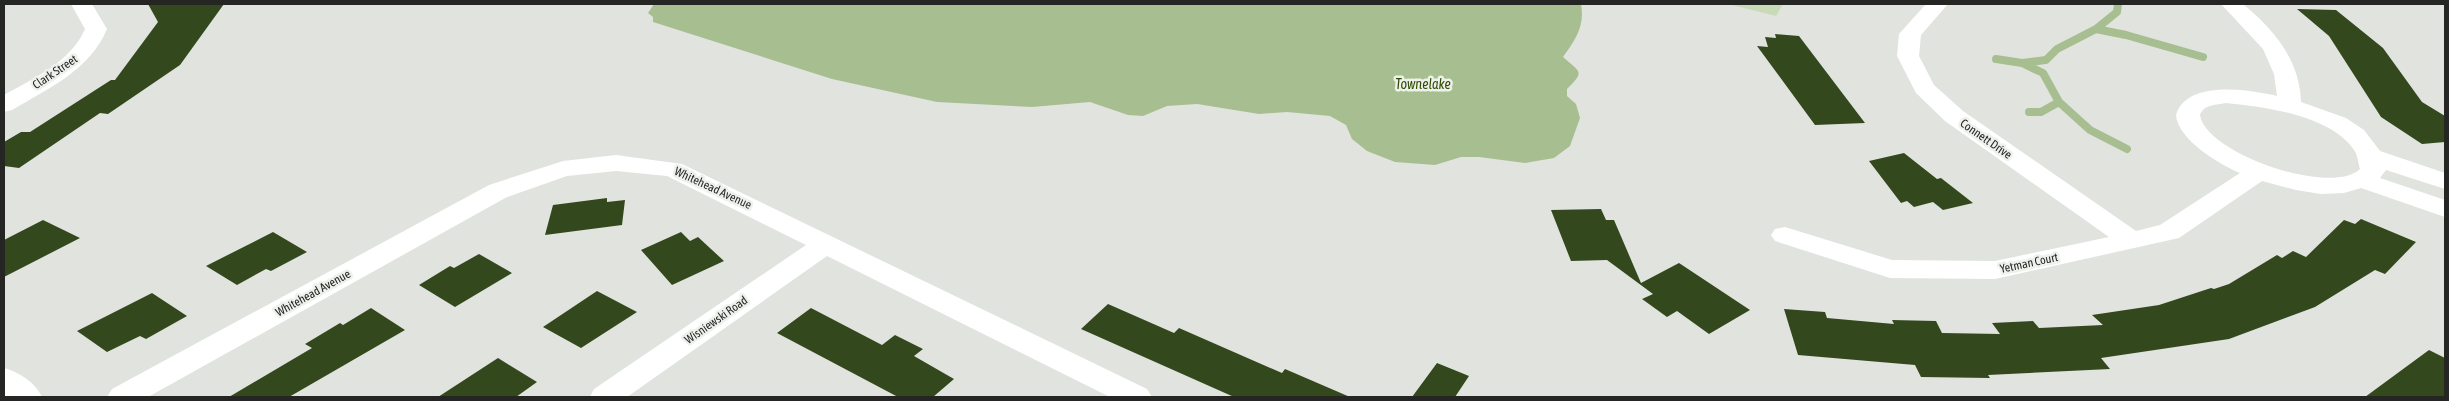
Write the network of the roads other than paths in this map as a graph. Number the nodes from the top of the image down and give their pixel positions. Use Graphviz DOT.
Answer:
graph roads {
  1 [pos="82,4"];
  2 [pos="1937,4"];
  3 [pos="2231,4"];
  4 [pos="2289,104"];
  5 [pos="4,105"];
  6 [pos="2372,157"];
  7 [pos="2258,172"];
  8 [pos="2362,180"];
  9 [pos="2445,182"];
  10 [pos="2445,209"];
  11 [pos="1785,235"];
  12 [pos="2133,241"];
  13 [pos="826,244"];
  14 [pos="4,379"];
  15 [pos="27,397"];
  16 [pos="123,397"];
  17 [pos="605,397"];
  18 [pos="1136,397"];
  1 -- 5 [label="street, Clark Street"];
  2 -- 12 [label="street, Connett Drive"];
  3 -- 4 [label="street"];
  4 -- 6 [label="street"];
  4 -- 7 [label="street"];
  6 -- 8 [label="street"];
  6 -- 9 [label="street"];
  7 -- 8 [label="street"];
  7 -- 12 [label="street, Yetman Court"];
  8 -- 10 [label="street"];
  11 -- 12 [label="street, Yetman Court"];
  13 -- 16 [label="street, Whitehead Avenue"];
  13 -- 17 [label="street, Wisniewski Road"];
  13 -- 18 [label="street, Whitehead Avenue"];
  14 -- 15 [label="street"];
}
